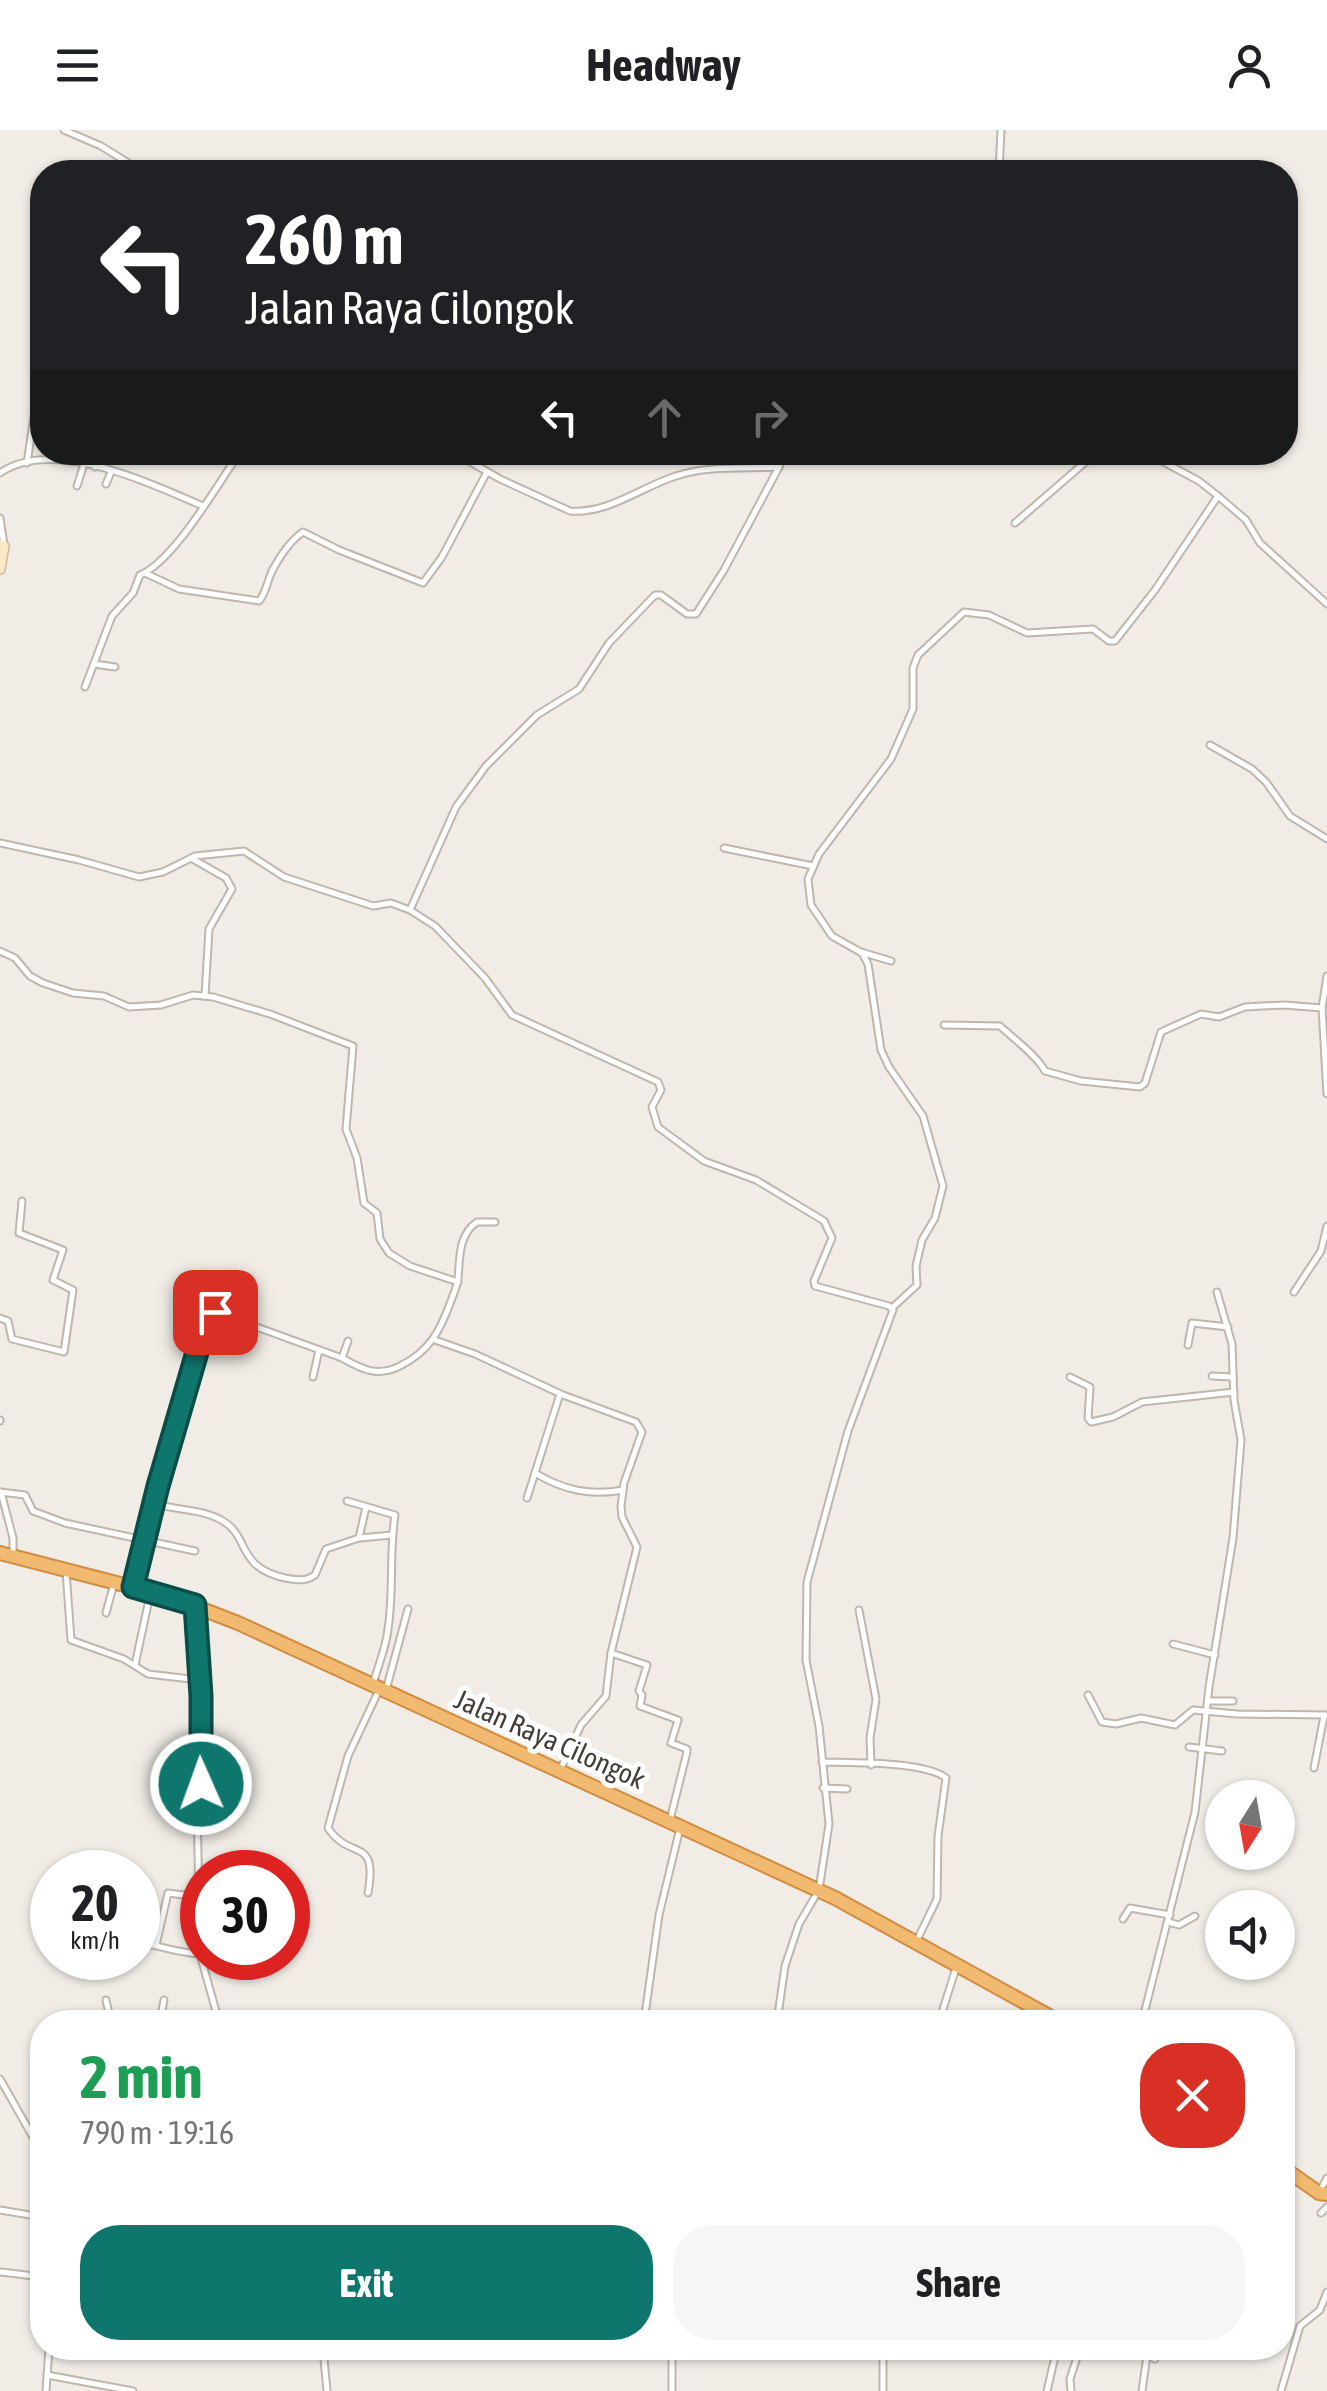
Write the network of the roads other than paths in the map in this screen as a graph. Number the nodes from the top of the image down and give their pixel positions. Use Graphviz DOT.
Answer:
graph roads {
  1 [pos="64,130"];
  2 [pos="1001,130"];
  3 [pos="123,160"];
  4 [pos="999,160"];
  5 [pos="30,443"];
  6 [pos="27,463"];
  7 [pos="30,463"];
  8 [pos="84,465"];
  9 [pos="88,465"];
  10 [pos="231,465"];
  11 [pos="474,465"];
  12 [pos="1082,465"];
  13 [pos="1170,465"];
  14 [pos="95,467"];
  15 [pos="780,467"];
  16 [pos="111,472"];
  17 [pos="486,472"];
  18 [pos="0,473"];
  19 [pos="106,484"];
  20 [pos="78,486"];
  21 [pos="1218,496"];
  22 [pos="203,506"];
  23 [pos="0,518"];
  24 [pos="1016,524"];
  25 [pos="2,545"];
  26 [pos="0,569"];
  27 [pos="145,573"];
  28 [pos="1327,604"];
  29 [pos="93,664"];
  30 [pos="115,666"];
  31 [pos="85,687"];
  32 [pos="1210,745"];
  33 [pos="1327,839"];
  34 [pos="0,843"];
  35 [pos="724,848"];
  36 [pos="190,858"];
  37 [pos="814,866"];
  38 [pos="410,910"];
  39 [pos="0,951"];
  40 [pos="858,951"];
  41 [pos="891,961"];
  42 [pos="1327,976"];
  43 [pos="205,996"];
  44 [pos="1322,1008"];
  45 [pos="944,1025"];
  46 [pos="1327,1094"];
  47 [pos="22,1201"];
  48 [pos="495,1222"];
  49 [pos="1327,1226"];
  50 [pos="458,1282"];
  51 [pos="1217,1292"];
  52 [pos="1294,1292"];
  53 [pos="892,1308"];
  54 [pos="0,1318"];
  55 [pos="1228,1328"];
  56 [pos="434,1340"];
  57 [pos="348,1341"];
  58 [pos="1188,1345"];
  59 [pos="319,1350"];
  60 [pos="342,1358"];
  61 [pos="1212,1376"];
  62 [pos="1070,1377"];
  63 [pos="313,1378"];
  64 [pos="1233,1378"];
  65 [pos="1234,1392"];
  66 [pos="560,1394"];
  67 [pos="535,1473"];
  68 [pos="623,1490"];
  69 [pos="1,1492"];
  70 [pos="527,1498"];
  71 [pos="347,1500"];
  72 [pos="153,1504"];
  73 [pos="366,1507"];
  74 [pos="392,1535"];
  75 [pos="359,1538"];
  76 [pos="143,1541"];
  77 [pos="195,1551"];
  78 [pos="6,1555"];
  79 [pos="66,1570"];
  80 [pos="114,1583"];
  81 [pos="133,1587"];
  82 [pos="150,1592"];
  83 [pos="195,1605"];
  84 [pos="408,1609"];
  85 [pos="859,1610"];
  86 [pos="106,1613"];
  87 [pos="1173,1644"];
  88 [pos="611,1653"];
  89 [pos="1216,1655"];
  90 [pos="135,1665"];
  91 [pos="199,1680"];
  92 [pos="379,1690"];
  93 [pos="1088,1695"];
  94 [pos="1208,1701"];
  95 [pos="1234,1701"];
  96 [pos="1207,1712"];
  97 [pos="1326,1716"];
  98 [pos="1189,1747"];
  99 [pos="1204,1748"];
  100 [pos="1222,1752"];
  101 [pos="822,1762"];
  102 [pos="872,1765"];
  103 [pos="1314,1768"];
  104 [pos="560,1770"];
  105 [pos="823,1788"];
  106 [pos="847,1789"];
  107 [pos="676,1823"];
  108 [pos="197,1850"];
  109 [pos="819,1890"];
  110 [pos="368,1893"];
  111 [pos="180,1895"];
  112 [pos="1195,1916"];
  113 [pos="1123,1918"];
  114 [pos="1169,1919"];
  115 [pos="160,1928"];
  116 [pos="916,1943"];
  117 [pos="957,1965"];
  118 [pos="207,1980"];
  119 [pos="106,2000"];
  120 [pos="164,2000"];
  121 [pos="1033,2007"];
  122 [pos="108,2010"];
  123 [pos="163,2010"];
  124 [pos="216,2010"];
  125 [pos="646,2010"];
  126 [pos="779,2010"];
  127 [pos="943,2010"];
  128 [pos="1033,2010"];
  129 [pos="1038,2010"];
  130 [pos="1145,2010"];
  131 [pos="1,2082"];
  132 [pos="30,2132"];
  133 [pos="1295,2176"];
  134 [pos="1327,2178"];
  135 [pos="1323,2194"];
  136 [pos="1327,2207"];
  137 [pos="0,2210"];
  138 [pos="1320,2214"];
  139 [pos="30,2215"];
  140 [pos="1,2272"];
  141 [pos="30,2276"];
  142 [pos="1327,2292"];
  143 [pos="1312,2316"];
  144 [pos="1326,2318"];
  145 [pos="1295,2340"];
  146 [pos="48,2360"];
  147 [pos="324,2360"];
  148 [pos="672,2360"];
  149 [pos="883,2360"];
  150 [pos="1054,2360"];
  151 [pos="1076,2360"];
  152 [pos="1147,2360"];
  153 [pos="1290,2360"];
  154 [pos="47,2375"];
  155 [pos="46,2391"];
  156 [pos="134,2391"];
  157 [pos="327,2391"];
  158 [pos="672,2391"];
  159 [pos="883,2391"];
  160 [pos="1047,2391"];
  161 [pos="1071,2391"];
  162 [pos="1142,2391"];
  163 [pos="1281,2391"];
  1 -- 3 [label="street"];
  2 -- 4 [label="street"];
  5 -- 6 [label="street"];
  6 -- 7 [label="street"];
  6 -- 18 [label="street"];
  8 -- 20 [label="street"];
  9 -- 14 [label="street"];
  10 -- 22 [label="street"];
  11 -- 17 [label="street"];
  12 -- 24 [label="street"];
  13 -- 21 [label="street"];
  14 -- 16 [label="street"];
  15 -- 17 [label="street"];
  15 -- 38 [label="street"];
  16 -- 19 [label="street"];
  16 -- 22 [label="street"];
  17 -- 27 [label="street"];
  21 -- 28 [label="street"];
  21 -- 37 [label="street"];
  22 -- 27 [label="street"];
  23 -- 25 [label="street"];
  25 -- 26 [label="street"];
  27 -- 29 [label="street"];
  29 -- 30 [label="street"];
  29 -- 31 [label="street"];
  32 -- 33 [label="street"];
  34 -- 36 [label="street"];
  35 -- 37 [label="street"];
  36 -- 38 [label="street"];
  36 -- 43 [label="street"];
  37 -- 40 [label="street"];
  38 -- 53 [label="street"];
  39 -- 43 [label="street"];
  40 -- 41 [label="street"];
  40 -- 53 [label="street"];
  42 -- 44 [label="street"];
  43 -- 50 [label="street"];
  44 -- 45 [label="street"];
  44 -- 46 [label="street"];
  47 -- 54 [label="street"];
  48 -- 50 [label="street"];
  49 -- 52 [label="street"];
  50 -- 56 [label="street"];
  51 -- 55 [label="street"];
  53 -- 101 [label="street"];
  55 -- 58 [label="street"];
  55 -- 64 [label="street"];
  56 -- 60 [label="street"];
  56 -- 66 [label="street"];
  57 -- 60 [label="street"];
  59 -- 60 [label="street"];
  59 -- 63 [label="street"];
  59 -- 72 [label="street"];
  61 -- 64 [label="street"];
  62 -- 65 [label="street"];
  64 -- 65 [label="street"];
  65 -- 89 [label="street"];
  66 -- 67 [label="street"];
  66 -- 68 [label="street"];
  67 -- 68 [label="street"];
  67 -- 70 [label="street"];
  68 -- 88 [label="street"];
  69 -- 76 [label="street"];
  69 -- 78 [label="street"];
  71 -- 73 [label="street"];
  72 -- 75 [label="street"];
  72 -- 76 [label="street"];
  73 -- 74 [label="street"];
  73 -- 75 [label="street"];
  74 -- 75 [label="street"];
  74 -- 92 [label="street"];
  76 -- 77 [label="street"];
  76 -- 81 [label="street"];
  78 -- 79 [label="highway, Jalan Raya Cilongok"];
  79 -- 80 [label="highway, Jalan Raya Cilongok"];
  79 -- 90 [label="street"];
  80 -- 81 [label="highway, Jalan Raya Cilongok"];
  80 -- 86 [label="street"];
  81 -- 82 [label="highway, Jalan Raya Cilongok"];
  82 -- 83 [label="highway, Jalan Raya Cilongok"];
  82 -- 90 [label="street"];
  83 -- 91 [label="street"];
  83 -- 92 [label="highway, Jalan Raya Cilongok"];
  84 -- 92 [label="street"];
  85 -- 102 [label="street"];
  87 -- 89 [label="street"];
  88 -- 104 [label="street"];
  88 -- 107 [label="street"];
  89 -- 94 [label="street"];
  90 -- 91 [label="street"];
  91 -- 108 [label="street"];
  92 -- 104 [label="highway, Jalan Raya Cilongok"];
  92 -- 110 [label="street"];
  93 -- 96 [label="street"];
  94 -- 95 [label="street"];
  94 -- 96 [label="street"];
  96 -- 97 [label="street"];
  96 -- 99 [label="street"];
  97 -- 103 [label="street"];
  98 -- 99 [label="street"];
  99 -- 100 [label="street"];
  99 -- 114 [label="street"];
  101 -- 102 [label="street"];
  101 -- 105 [label="street"];
  102 -- 116 [label="street"];
  104 -- 107 [label="highway, Jalan Raya Cilongok"];
  105 -- 106 [label="street"];
  105 -- 109 [label="street"];
  107 -- 109 [label="highway, Jalan Raya Cilongok"];
  107 -- 125 [label="street"];
  109 -- 116 [label="highway, Jalan Raya Cilongok"];
  109 -- 126 [label="street"];
  111 -- 115 [label="street"];
  112 -- 114 [label="street"];
  113 -- 114 [label="street"];
  114 -- 130 [label="street"];
  116 -- 117 [label="highway, Jalan Raya Cilongok"];
  117 -- 121 [label="highway, Jalan Raya Cilongok"];
  117 -- 127 [label="street"];
  118 -- 124 [label="street"];
  119 -- 122 [label="street"];
  120 -- 123 [label="street"];
  121 -- 128 [label="street"];
  121 -- 129 [label="highway, Jalan Raya Cilongok"];
  131 -- 132 [label="street"];
  133 -- 135 [label="highway"];
  134 -- 135 [label="street"];
  136 -- 138 [label="street"];
  137 -- 139 [label="street"];
  140 -- 141 [label="street"];
  142 -- 143 [label="street"];
  143 -- 144 [label="street"];
  143 -- 145 [label="street"];
  146 -- 154 [label="street"];
  147 -- 157 [label="street"];
  148 -- 158 [label="street"];
  149 -- 159 [label="street"];
  150 -- 160 [label="street"];
  151 -- 161 [label="street"];
  152 -- 162 [label="street"];
  153 -- 163 [label="street"];
  154 -- 155 [label="street"];
  154 -- 156 [label="street"];
}
